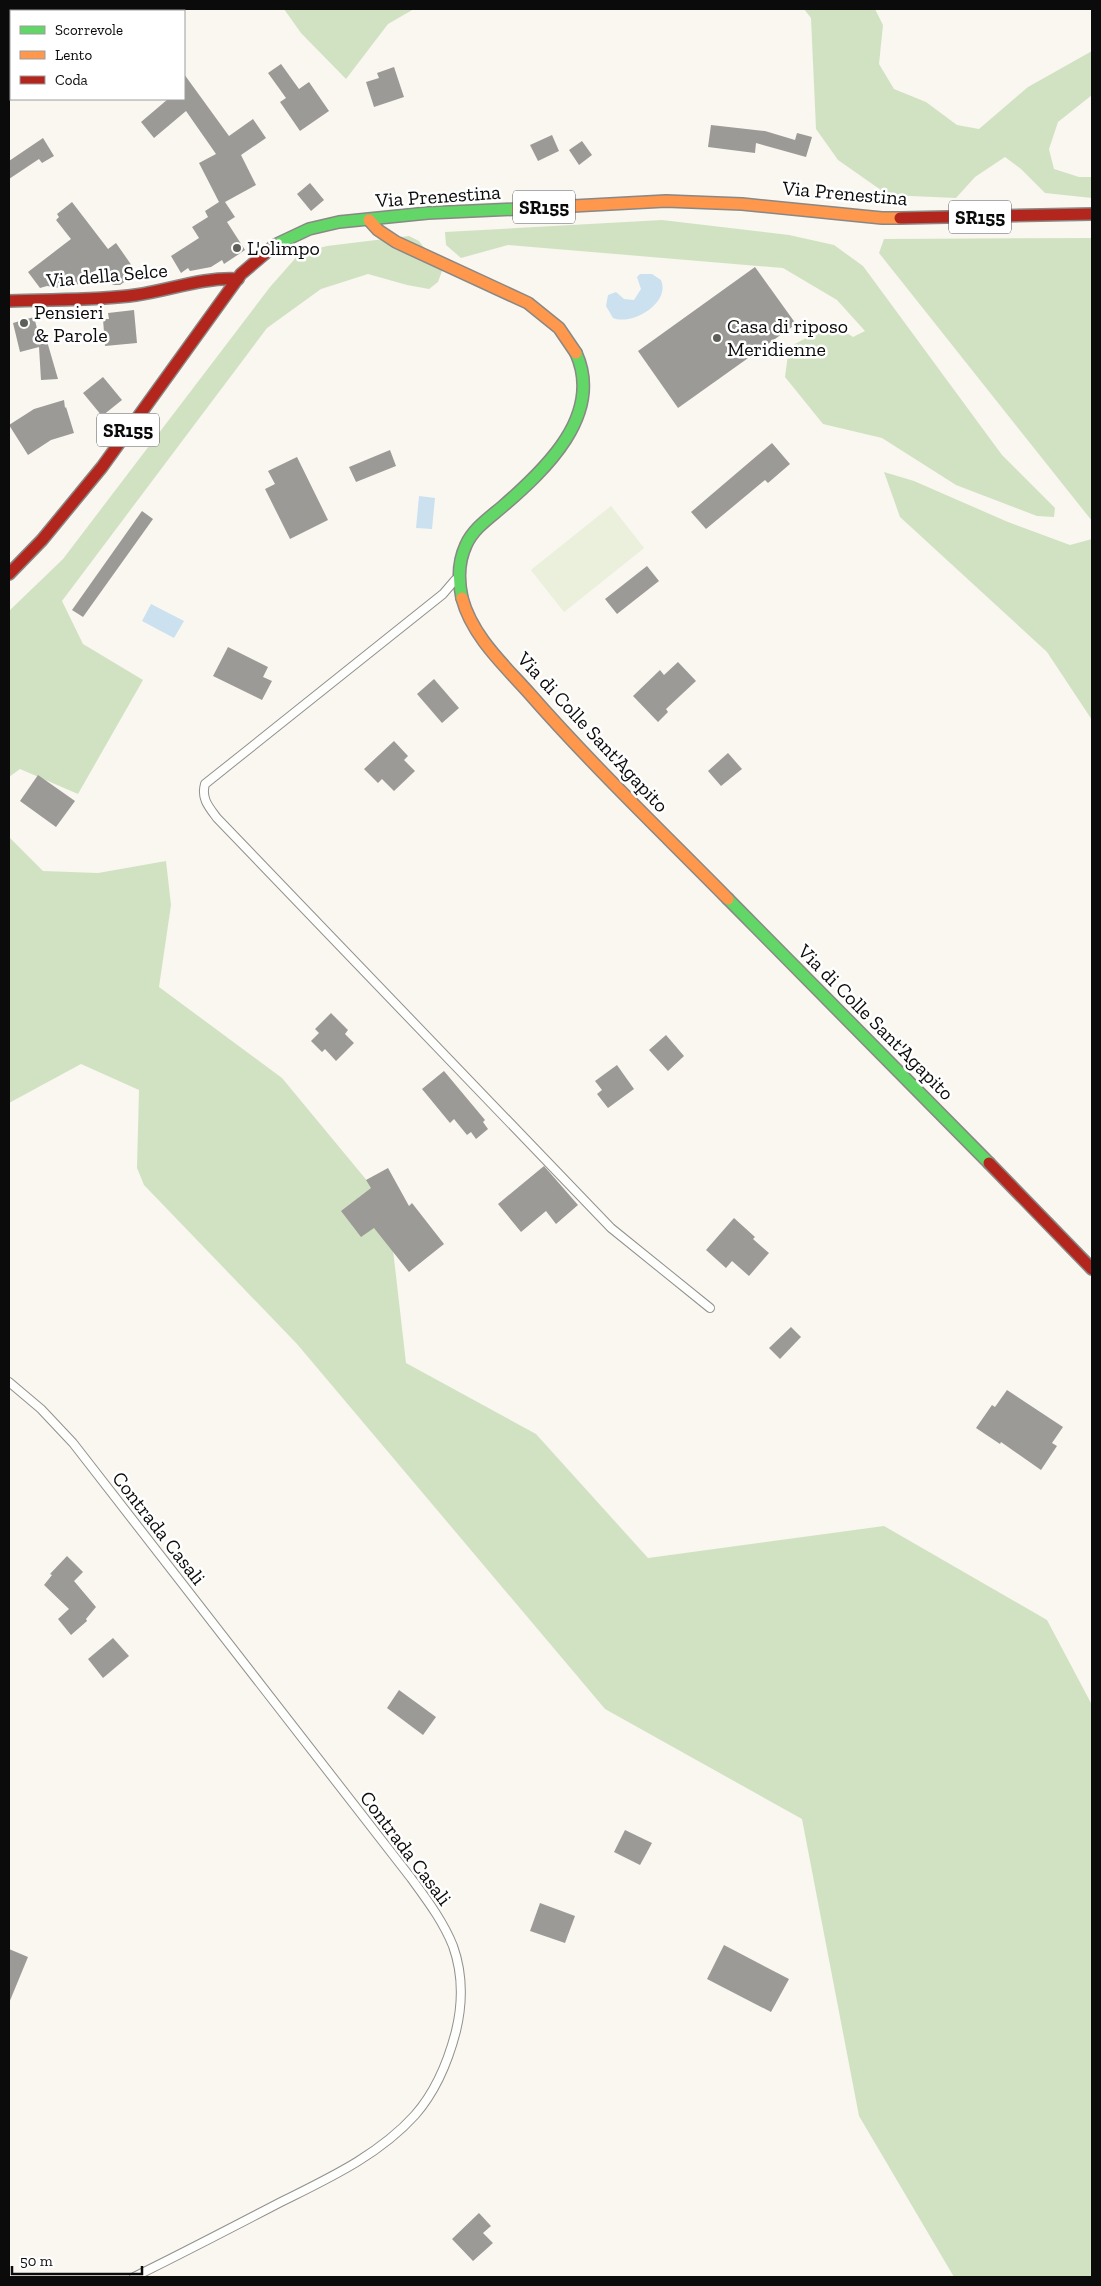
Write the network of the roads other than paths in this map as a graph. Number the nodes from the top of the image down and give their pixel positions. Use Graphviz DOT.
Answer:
graph roads {
  1 [pos="1092,214"];
  2 [pos="369,220"];
  3 [pos="238,279"];
  4 [pos="9,301"];
  5 [pos="9,574"];
  6 [pos="459,574"];
  7 [pos="1092,1269"];
  8 [pos="710,1308"];
  9 [pos="9,1382"];
  10 [pos="134,2277"];
  1 -- 2 [label="street, Via Prenestina / SR155"];
  2 -- 3 [label="street, Via Prenestina / SR155"];
  2 -- 6 [label="street, Via di Colle Sant'Agapito"];
  3 -- 4 [label="street, Via della Selce"];
  3 -- 5 [label="street, Via Prenestina / SR155"];
  6 -- 7 [label="street, Via di Colle Sant'Agapito"];
  6 -- 8 [label="lane"];
  9 -- 10 [label="lane, Contrada Casali"];
}
